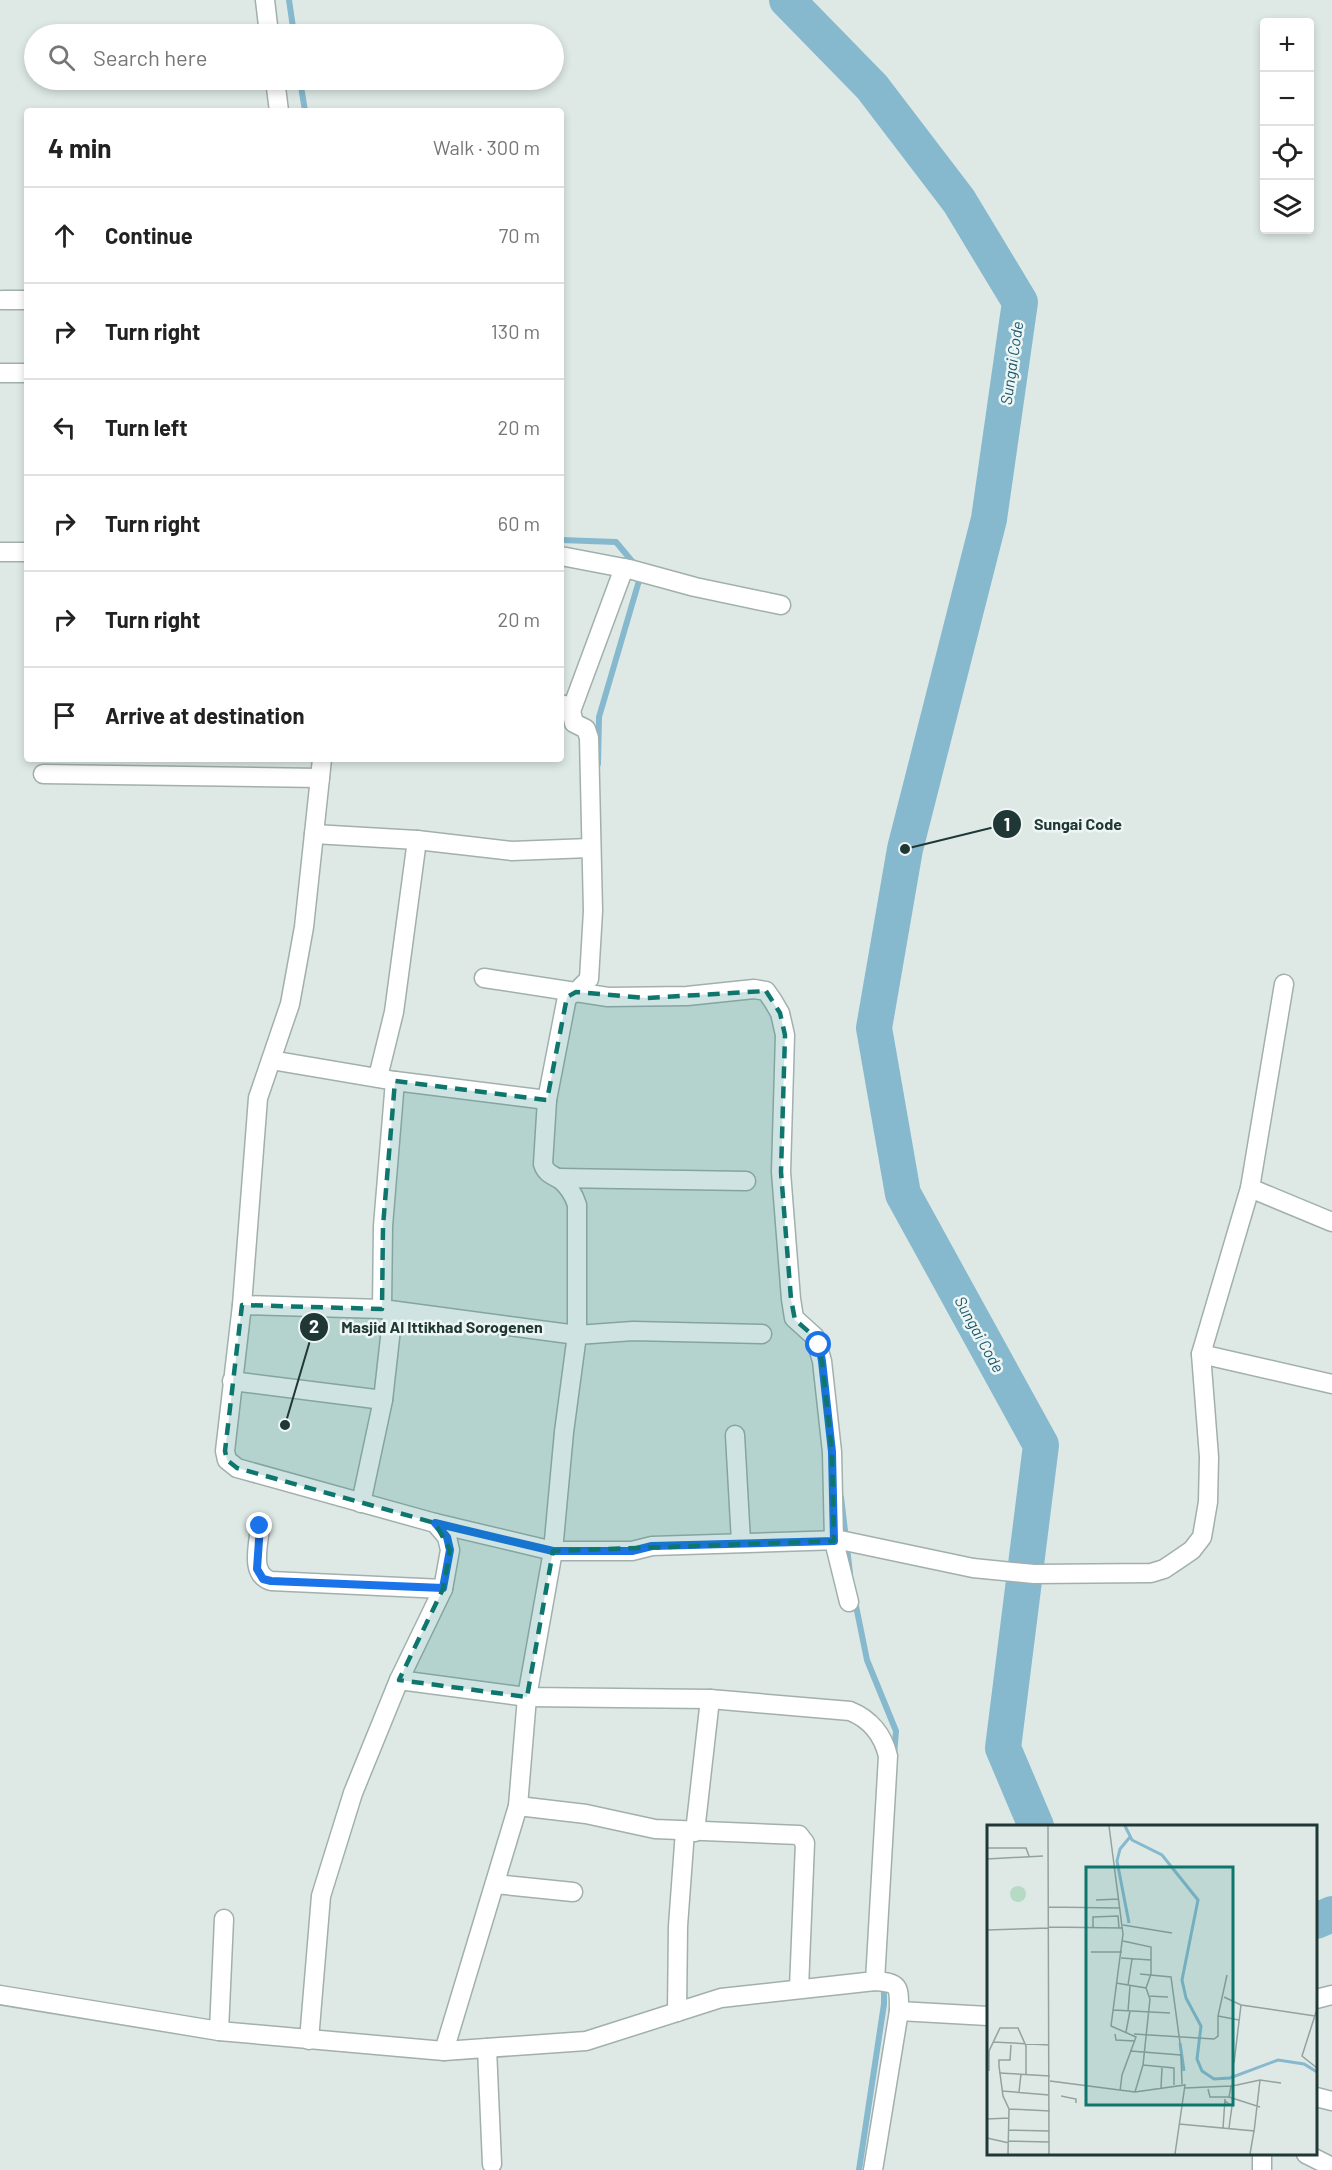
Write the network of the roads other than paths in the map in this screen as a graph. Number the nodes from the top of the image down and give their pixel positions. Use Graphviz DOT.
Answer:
graph roads {
  1 [pos="265,0"];
  2 [pos="268,24"];
  3 [pos="276,90"];
  4 [pos="279,108"];
  5 [pos="2,300"];
  6 [pos="24,300"];
  7 [pos="0,373"];
  8 [pos="24,373"];
  9 [pos="0,552"];
  10 [pos="24,552"];
  11 [pos="564,557"];
  12 [pos="632,570"];
  13 [pos="781,605"];
  14 [pos="566,708"];
  15 [pos="322,762"];
  16 [pos="42,774"];
  17 [pos="320,778"];
  18 [pos="314,834"];
  19 [pos="417,840"];
  20 [pos="590,848"];
  21 [pos="484,978"];
  22 [pos="1284,984"];
  23 [pos="576,993"];
  24 [pos="271,1060"];
  25 [pos="387,1079"];
  26 [pos="547,1100"];
  27 [pos="558,1178"];
  28 [pos="746,1181"];
  29 [pos="1250,1188"];
  30 [pos="1332,1222"];
  31 [pos="242,1305"];
  32 [pos="388,1310"];
  33 [pos="762,1334"];
  34 [pos="577,1335"];
  35 [pos="1201,1354"];
  36 [pos="232,1381"];
  37 [pos="1332,1384"];
  38 [pos="383,1400"];
  39 [pos="735,1435"];
  40 [pos="361,1503"];
  41 [pos="435,1523"];
  42 [pos="260,1526"];
  43 [pos="843,1541"];
  44 [pos="741,1542"];
  45 [pos="553,1551"];
  46 [pos="443,1588"];
  47 [pos="849,1602"];
  48 [pos="399,1680"];
  49 [pos="527,1697"];
  50 [pos="710,1699"];
  51 [pos="518,1806"];
  52 [pos="690,1831"];
  53 [pos="495,1884"];
  54 [pos="573,1892"];
  55 [pos="224,1919"];
  56 [pos="881,1981"];
  57 [pos="799,1988"];
  58 [pos="0,1995"];
  59 [pos="1332,1995"];
  60 [pos="1317,1999"];
  61 [pos="899,2011"];
  62 [pos="677,2012"];
  63 [pos="987,2016"];
  64 [pos="219,2031"];
  65 [pos="309,2040"];
  66 [pos="487,2048"];
  67 [pos="444,2051"];
  68 [pos="1317,2097"];
  69 [pos="1332,2101"];
  70 [pos="1308,2155"];
  71 [pos="492,2164"];
  72 [pos="873,2170"];
  73 [pos="1329,2170"];
  1 -- 2 [label="street"];
  3 -- 4 [label="street"];
  5 -- 6 [label="street"];
  7 -- 8 [label="street"];
  9 -- 10 [label="street"];
  11 -- 12 [label="street"];
  12 -- 13 [label="street"];
  12 -- 14 [label="street"];
  14 -- 20 [label="street"];
  15 -- 17 [label="street"];
  16 -- 17 [label="street"];
  17 -- 18 [label="street"];
  18 -- 19 [label="street"];
  18 -- 24 [label="street"];
  19 -- 20 [label="street"];
  19 -- 25 [label="street"];
  20 -- 23 [label="street"];
  21 -- 23 [label="street"];
  22 -- 29 [label="street"];
  23 -- 26 [label="street"];
  23 -- 43 [label="street"];
  24 -- 25 [label="street"];
  24 -- 31 [label="street"];
  25 -- 26 [label="street"];
  25 -- 32 [label="street"];
  26 -- 27 [label="street"];
  27 -- 28 [label="street"];
  27 -- 34 [label="street"];
  29 -- 30 [label="street"];
  29 -- 35 [label="street"];
  31 -- 32 [label="street"];
  31 -- 36 [label="street"];
  32 -- 34 [label="street"];
  32 -- 38 [label="street"];
  33 -- 34 [label="street"];
  34 -- 45 [label="street"];
  35 -- 37 [label="street"];
  35 -- 43 [label="street"];
  36 -- 38 [label="street"];
  36 -- 40 [label="street"];
  38 -- 40 [label="street"];
  39 -- 44 [label="street"];
  40 -- 41 [label="street"];
  41 -- 45 [label="street"];
  41 -- 46 [label="street"];
  42 -- 46 [label="street"];
  43 -- 44 [label="street"];
  43 -- 47 [label="street"];
  44 -- 45 [label="street"];
  45 -- 49 [label="street"];
  46 -- 48 [label="street"];
  48 -- 49 [label="street"];
  48 -- 65 [label="street"];
  49 -- 50 [label="street"];
  49 -- 51 [label="street"];
  50 -- 52 [label="street"];
  50 -- 56 [label="street"];
  51 -- 52 [label="street"];
  51 -- 53 [label="street"];
  52 -- 57 [label="street"];
  52 -- 62 [label="street"];
  53 -- 54 [label="street"];
  53 -- 67 [label="street"];
  55 -- 64 [label="street"];
  56 -- 57 [label="street"];
  56 -- 61 [label="street"];
  57 -- 62 [label="street"];
  58 -- 64 [label="street"];
  59 -- 60 [label="street"];
  61 -- 63 [label="street"];
  61 -- 72 [label="street"];
  62 -- 66 [label="street"];
  64 -- 65 [label="street"];
  65 -- 67 [label="street"];
  66 -- 67 [label="street"];
  66 -- 71 [label="street"];
  68 -- 69 [label="street"];
  70 -- 73 [label="street"];
}
